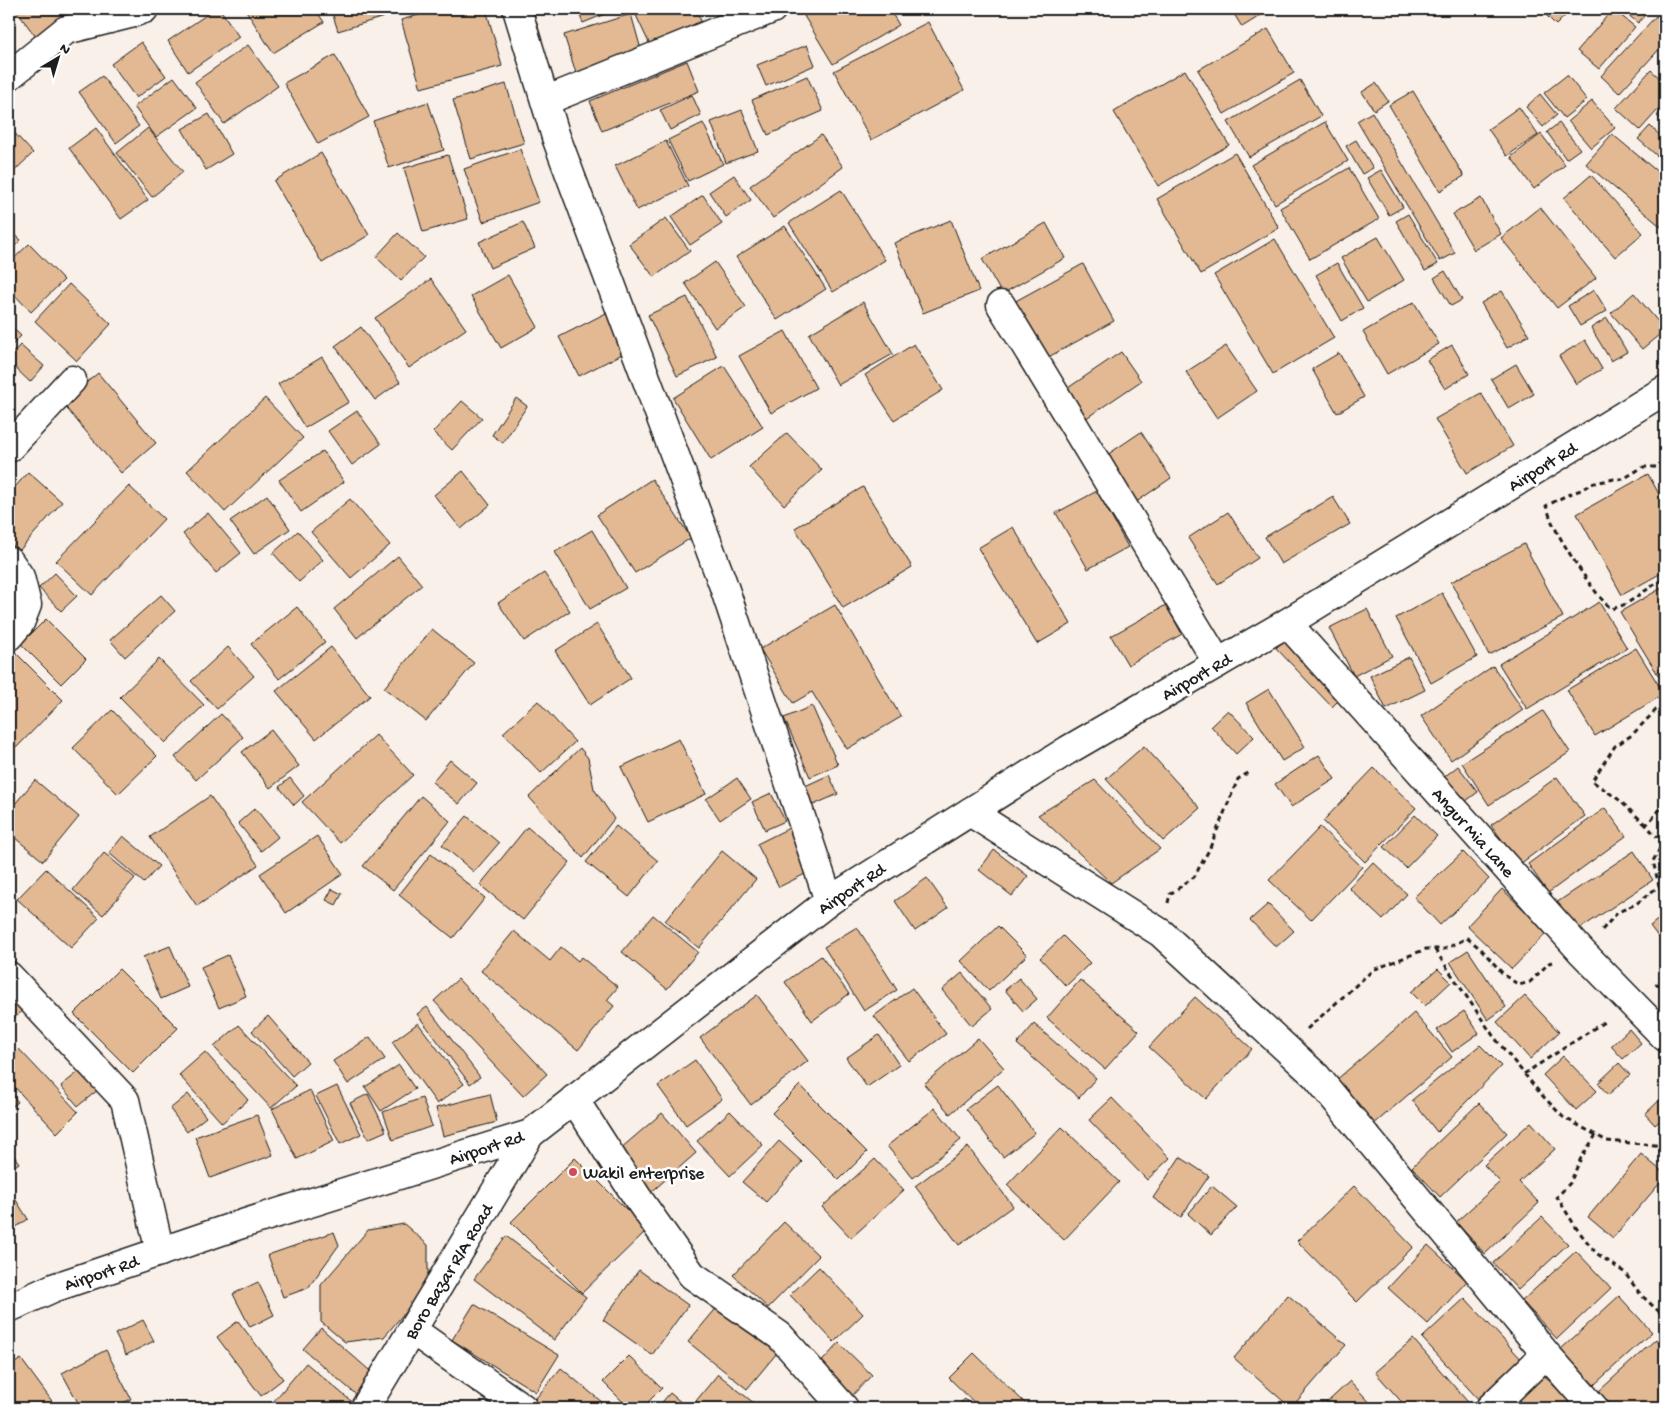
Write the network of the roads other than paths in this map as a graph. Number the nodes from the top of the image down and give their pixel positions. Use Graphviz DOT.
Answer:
graph roads {
  1 [pos="144,9"];
  2 [pos="517,9"];
  3 [pos="772,9"];
  4 [pos="9,76"];
  5 [pos="545,101"];
  6 [pos="1000,305"];
  7 [pos="72,380"];
  8 [pos="1665,390"];
  9 [pos="9,448"];
  10 [pos="9,561"];
  11 [pos="1287,623"];
  12 [pos="9,636"];
  13 [pos="1218,663"];
  14 [pos="970,812"];
  15 [pos="829,901"];
  16 [pos="9,976"];
  17 [pos="1665,1037"];
  18 [pos="574,1099"];
  19 [pos="530,1134"];
  20 [pos="160,1252"];
  21 [pos="9,1308"];
  22 [pos="412,1330"];
  23 [pos="1546,1354"];
  24 [pos="365,1408"];
  25 [pos="523,1408"];
  26 [pos="844,1408"];
  27 [pos="1490,1408"];
  28 [pos="1594,1408"];
  1 -- 4 [label="street"];
  2 -- 5 [label="street"];
  3 -- 5 [label="street"];
  5 -- 15 [label="street"];
  6 -- 13 [label="street"];
  7 -- 9 [label="street"];
  8 -- 11 [label="street, Airport Rd"];
  10 -- 12 [label="street"];
  11 -- 13 [label="street, Airport Rd"];
  11 -- 17 [label="street, Angur Mia Lane"];
  13 -- 14 [label="street, Airport Rd"];
  14 -- 15 [label="street, Airport Rd"];
  14 -- 23 [label="street"];
  15 -- 18 [label="street, Airport Rd"];
  16 -- 20 [label="street"];
  18 -- 19 [label="street, Airport Rd"];
  18 -- 26 [label="street"];
  19 -- 20 [label="street, Airport Rd"];
  19 -- 22 [label="street, Boro Bazar R/A Road"];
  20 -- 21 [label="street, Airport Rd"];
  22 -- 24 [label="street, Boro Bazar R/A Road"];
  22 -- 25 [label="street"];
  23 -- 27 [label="street"];
  23 -- 28 [label="street"];
}
